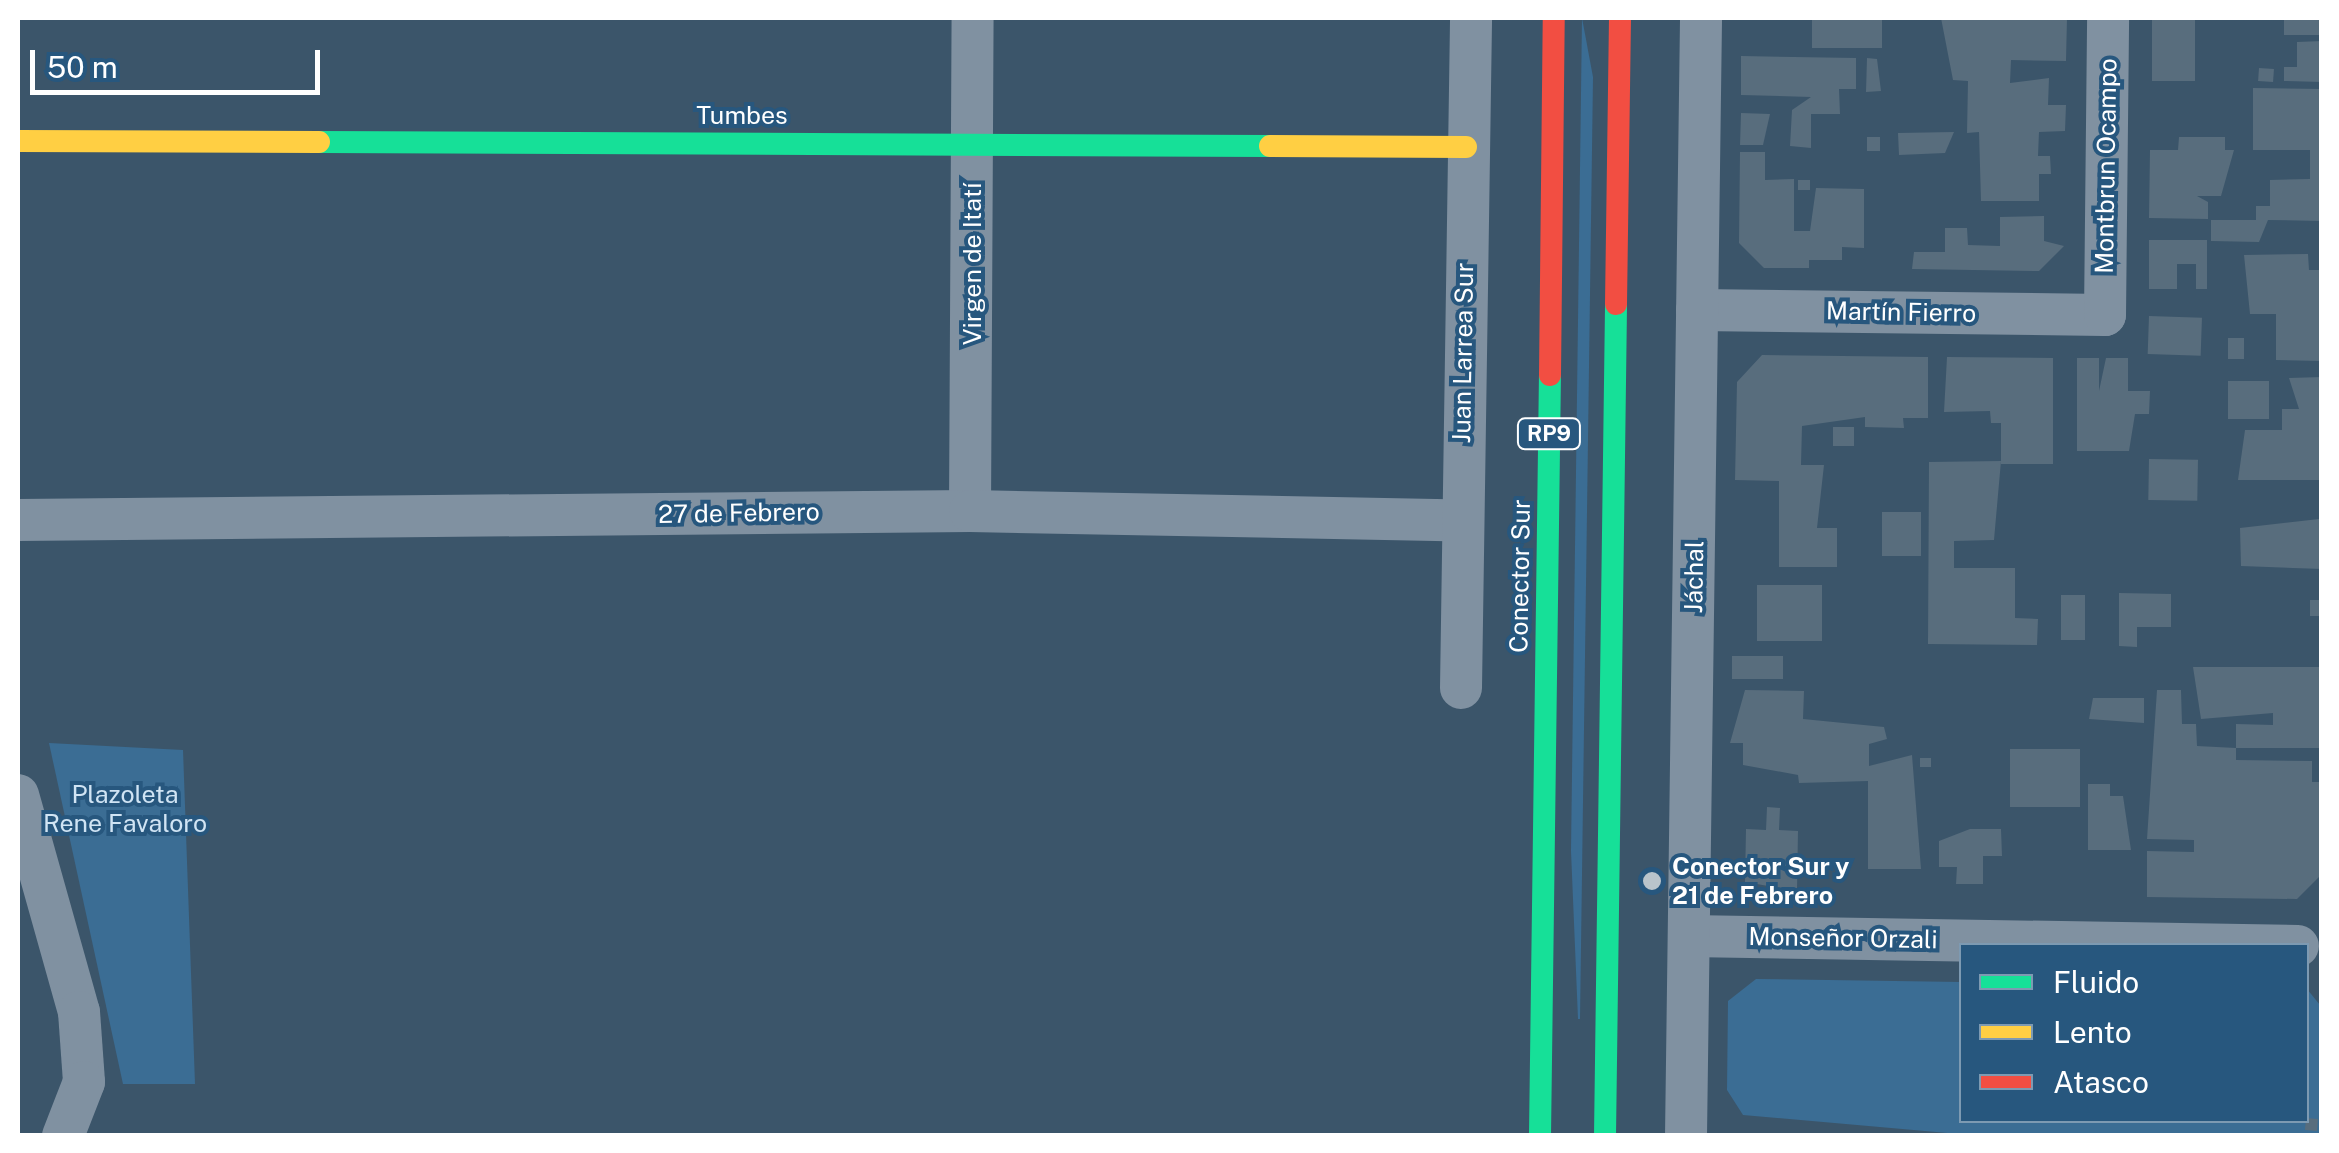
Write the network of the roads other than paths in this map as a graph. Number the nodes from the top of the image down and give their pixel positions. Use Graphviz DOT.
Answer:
graph roads {
  1 [pos="973,18"];
  2 [pos="1471,18"];
  3 [pos="1554,18"];
  4 [pos="1620,18"];
  5 [pos="1701,18"];
  6 [pos="2108,18"];
  7 [pos="18,140"];
  8 [pos="973,143"];
  9 [pos="1466,147"];
  10 [pos="1698,310"];
  11 [pos="2105,315"];
  12 [pos="970,510"];
  13 [pos="18,520"];
  14 [pos="1461,520"];
  15 [pos="1461,688"];
  16 [pos="18,795"];
  17 [pos="1689,936"];
  18 [pos="2115,943"];
  19 [pos="64,1136"];
  20 [pos="1540,1136"];
  21 [pos="1606,1136"];
  22 [pos="1686,1136"];
  1 -- 8 [label="street, Virgen de Itatí"];
  2 -- 9 [label="street, Juan Larrea Sur"];
  3 -- 20 [label="main road, Conector Sur / RP9"];
  4 -- 21 [label="main road, RP9"];
  5 -- 10 [label="street, Jáchal"];
  6 -- 11 [label="street, Montbrun Ocampo"];
  7 -- 8 [label="main road, Tumbes"];
  8 -- 9 [label="main road, Tumbes"];
  8 -- 12 [label="street, Virgen de Itatí"];
  9 -- 14 [label="street, Juan Larrea Sur"];
  10 -- 11 [label="street, Martín Fierro"];
  10 -- 17 [label="street, Jáchal"];
  12 -- 13 [label="street, 27 de Febrero"];
  12 -- 14 [label="street, 27 de Febrero"];
  14 -- 15 [label="street, Juan Larrea Sur"];
  16 -- 19 [label="street"];
  17 -- 18 [label="street, Monseñor Orzali"];
  17 -- 22 [label="street, Jáchal"];
}
